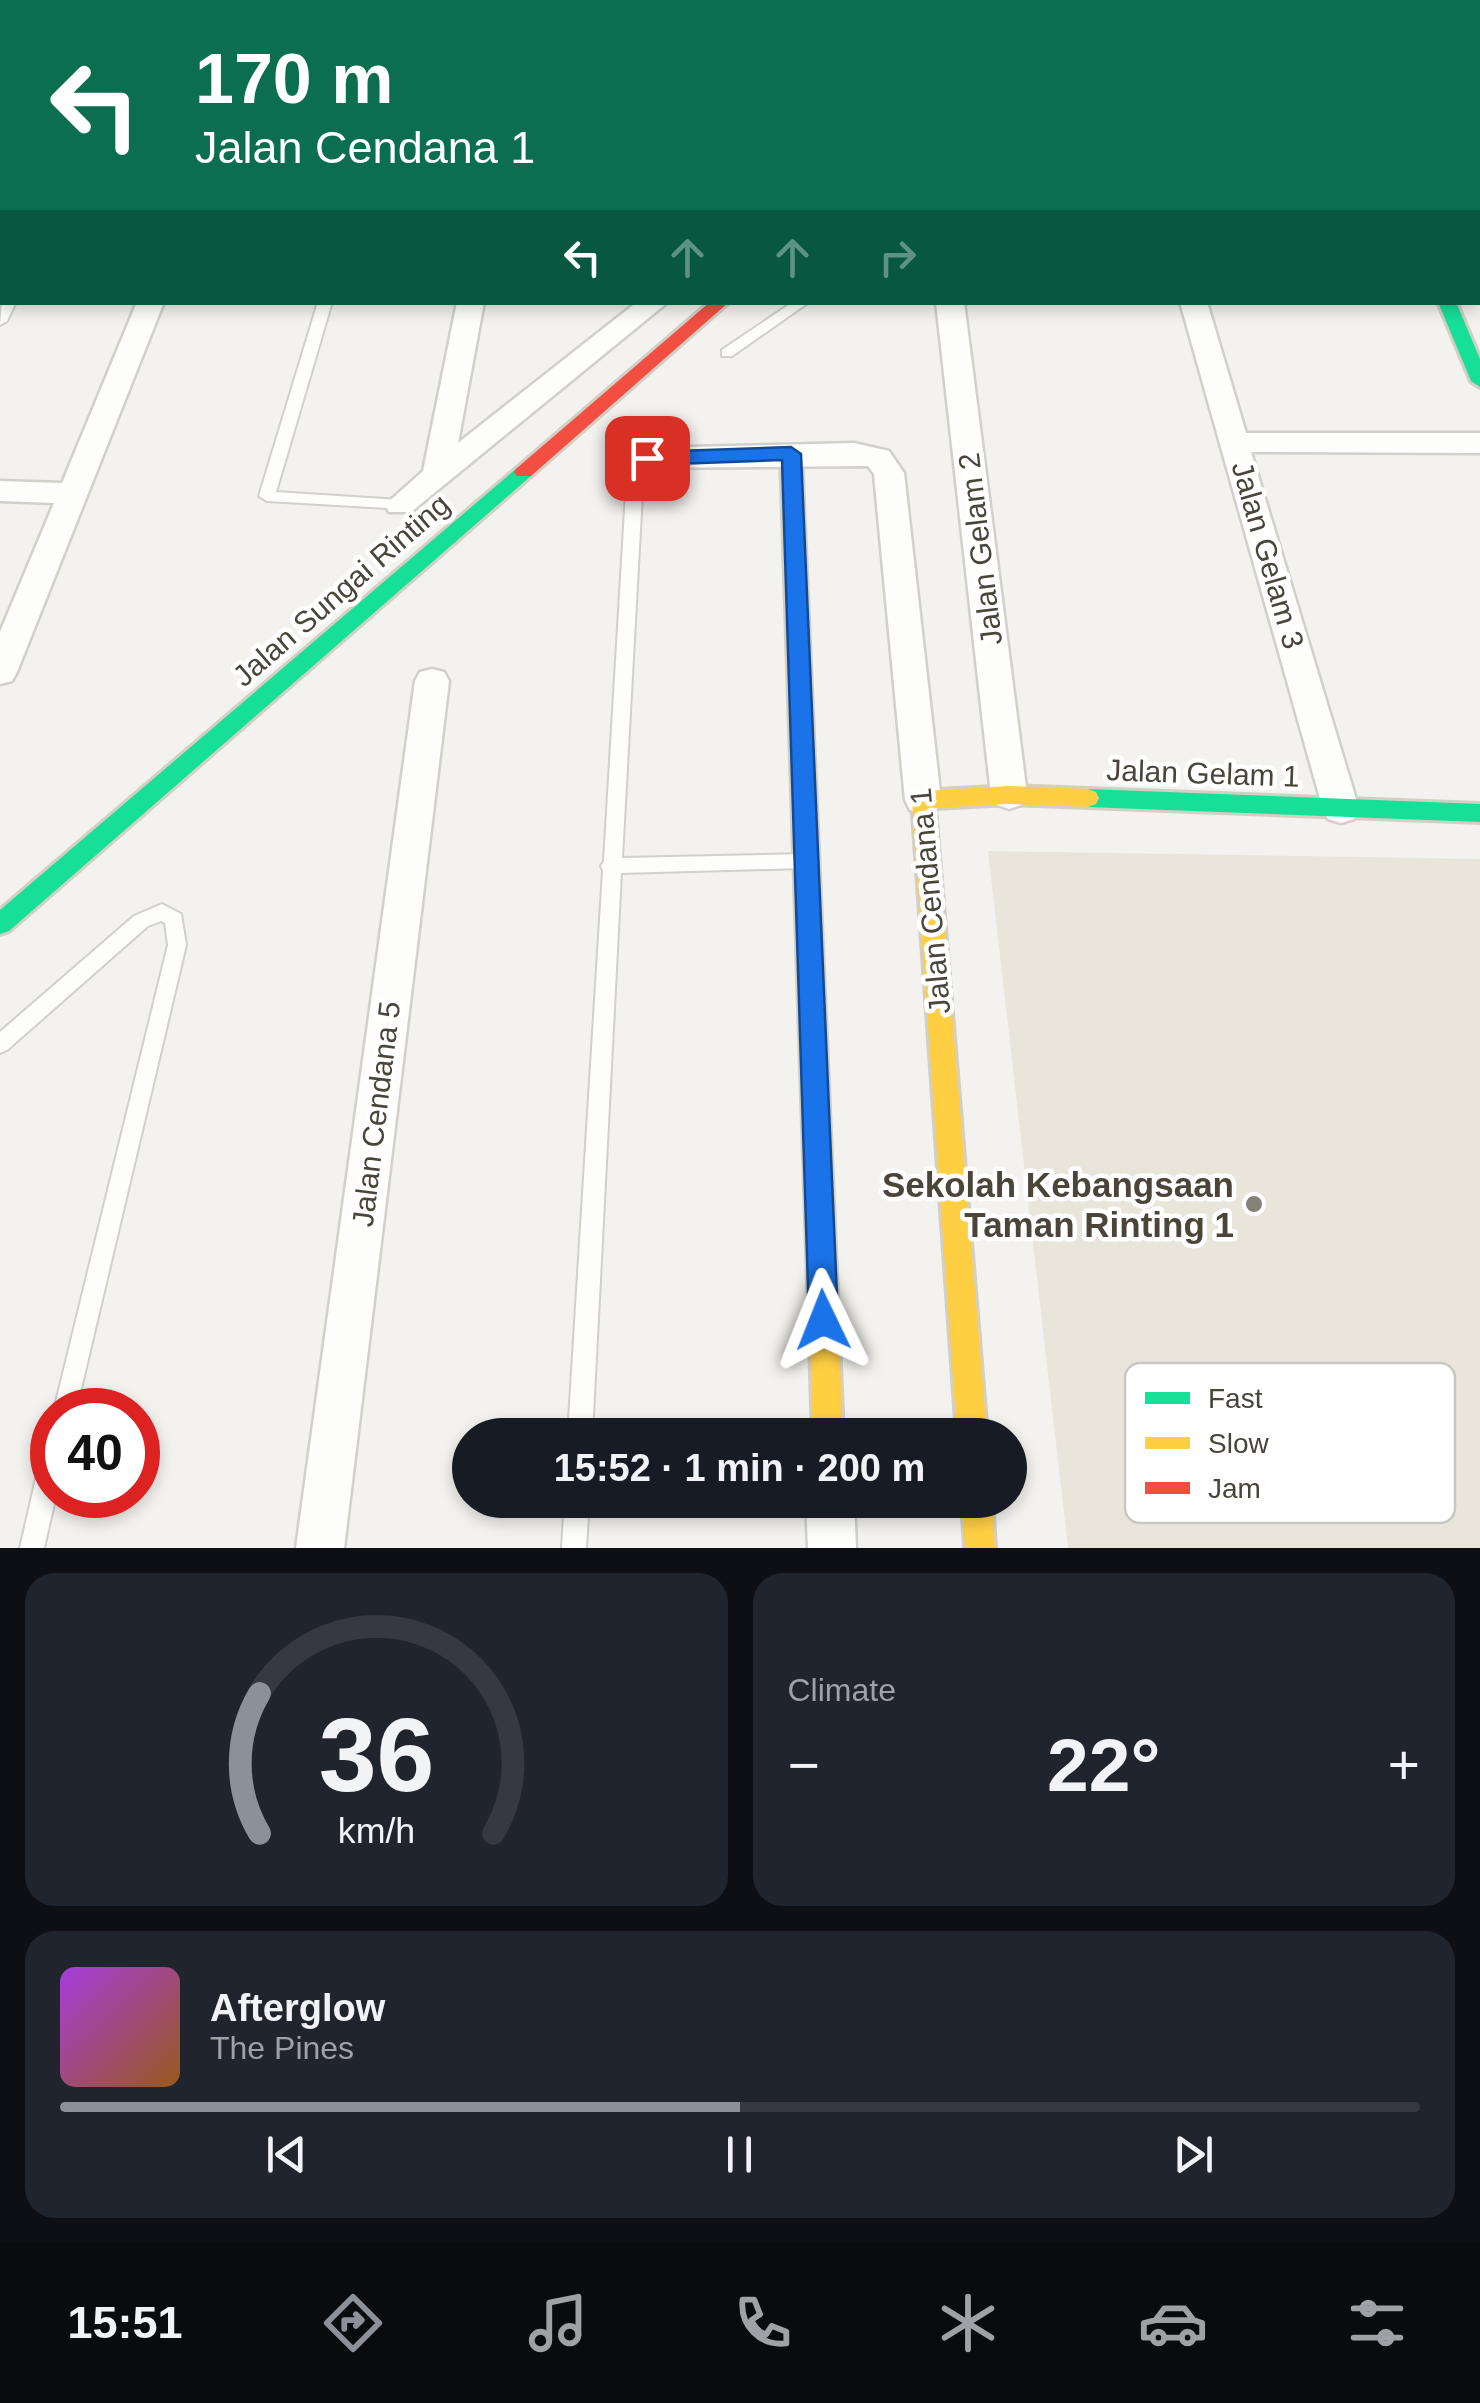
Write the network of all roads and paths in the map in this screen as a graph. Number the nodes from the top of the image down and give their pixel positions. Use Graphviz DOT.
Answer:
graph roads {
  1 [pos="150,305"];
  2 [pos="324,305"];
  3 [pos="469,305"];
  4 [pos="718,305"];
  5 [pos="798,305"];
  6 [pos="950,305"];
  7 [pos="1194,305"];
  8 [pos="1449,305"];
  9 [pos="643,308"];
  10 [pos="1472,345"];
  11 [pos="726,353"];
  12 [pos="1480,381"];
  13 [pos="1234,442"];
  14 [pos="1480,444"];
  15 [pos="791,454"];
  16 [pos="647,458"];
  17 [pos="437,477"];
  18 [pos="0,491"];
  19 [pos="74,492"];
  20 [pos="400,504"];
  21 [pos="0,672"];
  22 [pos="432,680"];
  23 [pos="1010,794"];
  24 [pos="923,800"];
  25 [pos="1341,808"];
  26 [pos="1480,813"];
  27 [pos="806,861"];
  28 [pos="610,866"];
  29 [pos="0,924"];
  30 [pos="0,1044"];
  31 [pos="70,1388"];
  32 [pos="581,1418"];
  33 [pos="827,1418"];
  34 [pos="971,1418"];
  35 [pos="39,1518"];
  36 [pos="576,1518"];
  37 [pos="831,1518"];
  38 [pos="978,1518"];
  39 [pos="32,1548"];
  40 [pos="320,1548"];
  41 [pos="574,1548"];
  42 [pos="832,1548"];
  43 [pos="980,1548"];
  1 -- 19 [label="street"];
  2 -- 20 [label="lane"];
  3 -- 17 [label="street"];
  4 -- 29 [label="street, Jalan Sungai Rinting"];
  5 -- 11 [label="lane"];
  6 -- 23 [label="street, Jalan Gelam 2"];
  7 -- 13 [label="street, Jalan Gelam 3"];
  8 -- 10 [label="street"];
  9 -- 17 [label="street"];
  10 -- 12 [label="street"];
  13 -- 14 [label="street"];
  13 -- 25 [label="street, Jalan Gelam 3"];
  15 -- 16 [label="street, Jalan Cendana 1"];
  15 -- 24 [label="street, Jalan Cendana 1"];
  15 -- 27 [label="street"];
  16 -- 28 [label="lane"];
  17 -- 20 [label="street"];
  18 -- 19 [label="street"];
  19 -- 21 [label="street"];
  22 -- 40 [label="street, Jalan Cendana 5"];
  23 -- 24 [label="street, Jalan Gelam 1"];
  23 -- 25 [label="street, Jalan Gelam 1"];
  24 -- 34 [label="street, Jalan Cendana 1"];
  25 -- 26 [label="street, Jalan Gelam 1"];
  27 -- 28 [label="lane"];
  27 -- 33 [label="street"];
  28 -- 32 [label="lane"];
  30 -- 31 [label="lane"];
  35 -- 39 [label="lane"];
  36 -- 41 [label="lane"];
  37 -- 42 [label="street"];
  38 -- 43 [label="street"];
}
